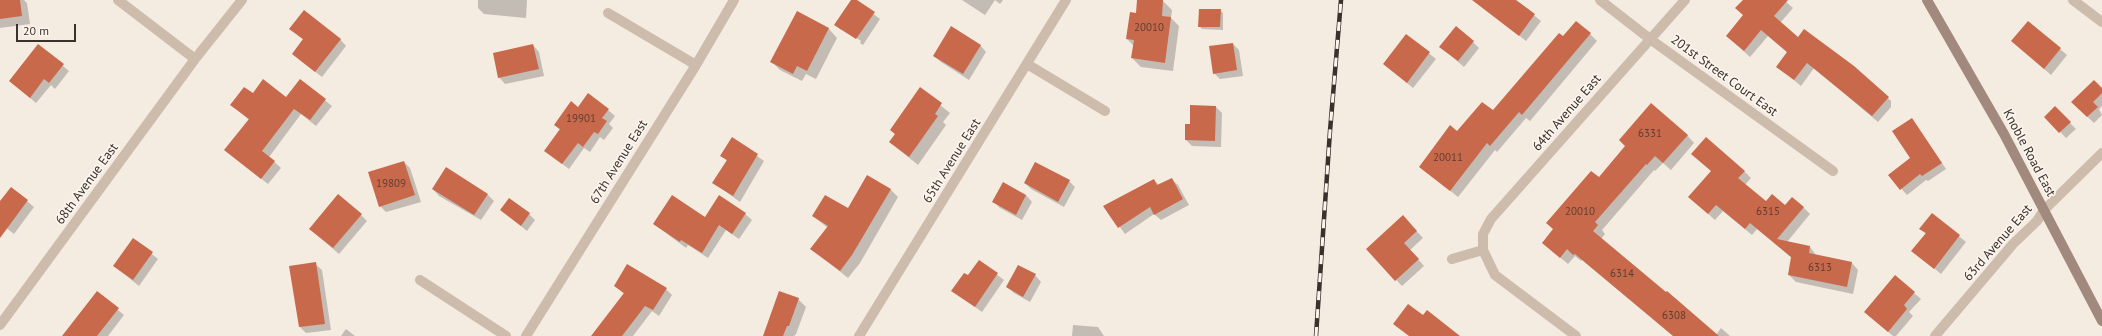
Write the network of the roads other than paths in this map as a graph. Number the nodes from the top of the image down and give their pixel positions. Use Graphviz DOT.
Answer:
graph roads {
  1 [pos="118,0"];
  2 [pos="242,0"];
  3 [pos="734,0"];
  4 [pos="1066,0"];
  5 [pos="1600,0"];
  6 [pos="1685,0"];
  7 [pos="1927,0"];
  8 [pos="2073,0"];
  9 [pos="608,13"];
  10 [pos="2102,22"];
  11 [pos="1650,39"];
  12 [pos="195,59"];
  13 [pos="696,64"];
  14 [pos="1027,64"];
  15 [pos="1105,111"];
  16 [pos="2102,153"];
  17 [pos="1834,171"];
  18 [pos="2044,210"];
  19 [pos="1483,250"];
  20 [pos="1452,259"];
  21 [pos="420,280"];
  22 [pos="2102,321"];
  23 [pos="0,325"];
  24 [pos="506,336"];
  25 [pos="526,336"];
  26 [pos="859,336"];
  27 [pos="1576,336"];
  28 [pos="1935,336"];
  1 -- 12 [label="street"];
  2 -- 12 [label="street, 68th Avenue East"];
  3 -- 13 [label="street, 67th Avenue East"];
  4 -- 14 [label="street, 65th Avenue East"];
  5 -- 11 [label="street, 201st Street Court East"];
  6 -- 11 [label="street, 64th Avenue East"];
  7 -- 18 [label="street, Knoble Road East"];
  8 -- 10 [label="street"];
  9 -- 13 [label="street"];
  11 -- 17 [label="street, 201st Street Court East"];
  11 -- 19 [label="street, 64th Avenue East"];
  12 -- 23 [label="street, 68th Avenue East"];
  13 -- 25 [label="street, 67th Avenue East"];
  14 -- 15 [label="street"];
  14 -- 26 [label="street, 65th Avenue East"];
  16 -- 18 [label="street, 63rd Avenue East"];
  18 -- 22 [label="street, Knoble Road East"];
  18 -- 28 [label="street, 63rd Avenue East"];
  19 -- 20 [label="street"];
  19 -- 27 [label="street"];
  21 -- 24 [label="street"];
}
